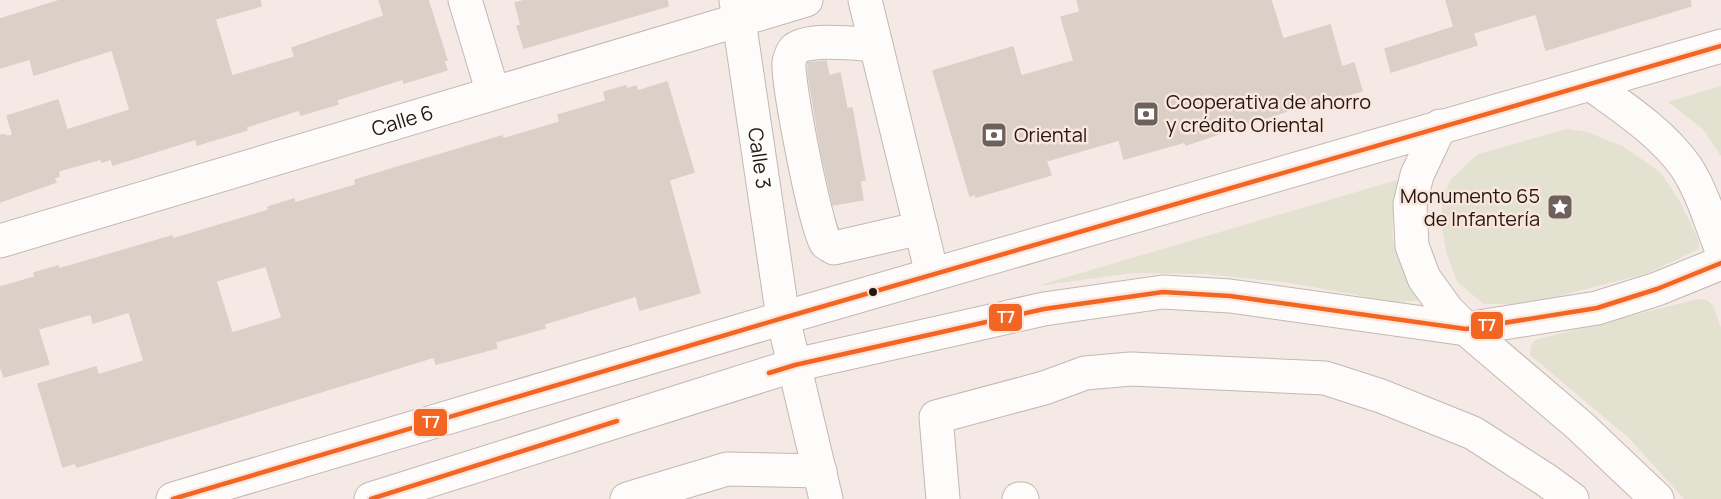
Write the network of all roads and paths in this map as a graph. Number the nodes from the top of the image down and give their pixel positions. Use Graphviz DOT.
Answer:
graph roads {
  1 [pos="465,0"];
  2 [pos="806,0"];
  3 [pos="865,0"];
  4 [pos="737,10"];
  5 [pos="876,45"];
  6 [pos="1721,46"];
  7 [pos="1592,85"];
  8 [pos="493,93"];
  9 [pos="1440,126"];
  10 [pos="921,228"];
  11 [pos="0,242"];
  12 [pos="1721,248"];
  13 [pos="1721,263"];
  14 [pos="932,274"];
  15 [pos="783,318"];
  16 [pos="1466,329"];
  17 [pos="795,365"];
  18 [pos="823,485"];
  19 [pos="173,499"];
  20 [pos="371,499"];
  21 [pos="627,499"];
  22 [pos="943,499"];
  23 [pos="1572,499"];
  24 [pos="1657,499"];
  1 -- 8 [label="main road"];
  2 -- 4 [label="main road, Calle 6"];
  3 -- 5 [label="main road"];
  4 -- 8 [label="main road, Calle 6"];
  4 -- 15 [label="main road, Calle 3"];
  5 -- 10 [label="main road"];
  5 -- 10 [label="main road"];
  6 -- 7 [label="main road"];
  7 -- 9 [label="main road"];
  7 -- 12 [label="main road"];
  8 -- 11 [label="main road, Calle 6"];
  9 -- 14 [label="main road"];
  9 -- 16 [label="main road"];
  10 -- 14 [label="main road"];
  13 -- 16 [label="main road"];
  14 -- 15 [label="main road"];
  15 -- 17 [label="main road, Calle 3"];
  15 -- 19 [label="main road"];
  16 -- 17 [label="main road"];
  16 -- 24 [label="main road"];
  17 -- 18 [label="main road, Calle 3"];
  17 -- 20 [label="main road"];
  18 -- 21 [label="main road"];
  22 -- 23 [label="main road"];
}
